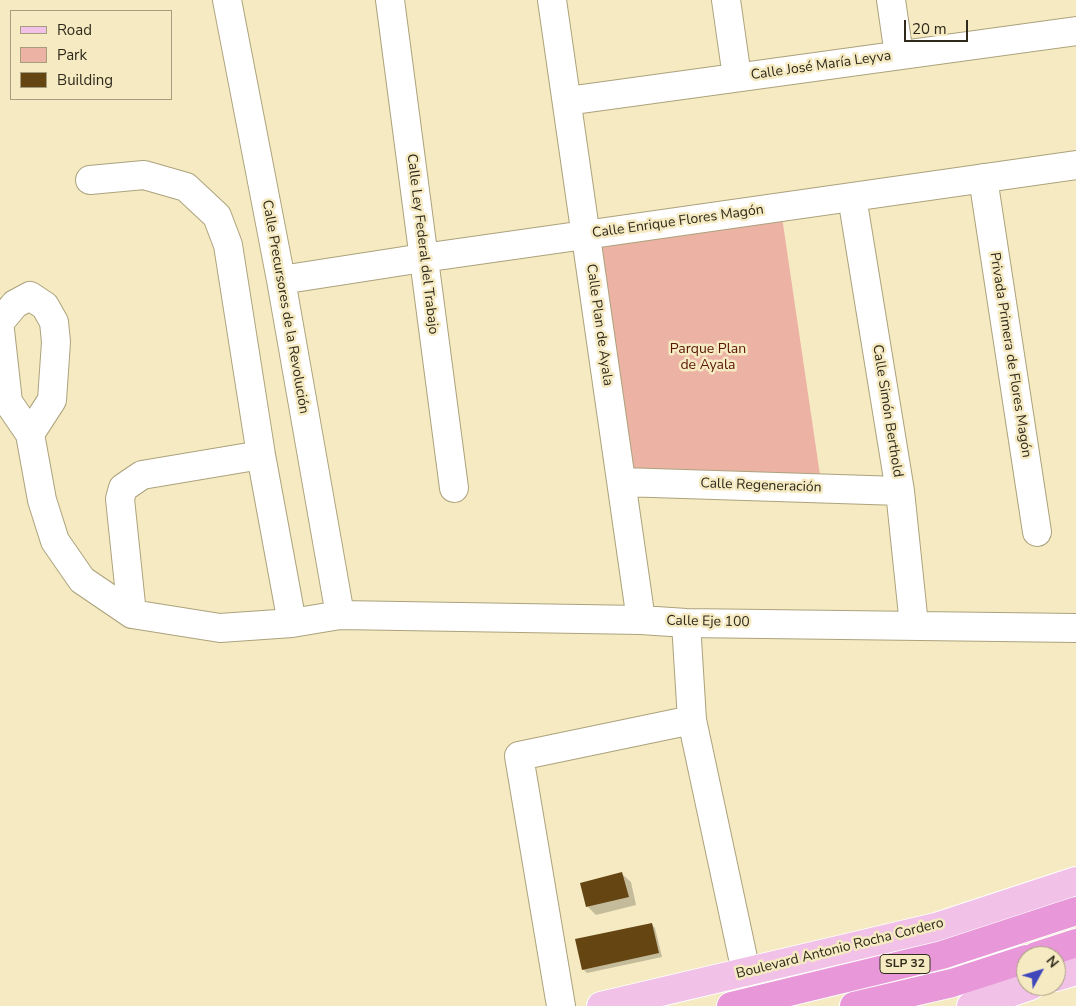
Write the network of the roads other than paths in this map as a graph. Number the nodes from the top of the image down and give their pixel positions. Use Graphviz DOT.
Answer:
graph roads {
  1 [pos="227,0"];
  2 [pos="390,0"];
  3 [pos="552,0"];
  4 [pos="726,0"];
  5 [pos="892,0"];
  6 [pos="1076,31"];
  7 [pos="899,55"];
  8 [pos="737,77"];
  9 [pos="567,101"];
  10 [pos="1076,165"];
  11 [pos="983,178"];
  12 [pos="90,180"];
  13 [pos="852,197"];
  14 [pos="586,235"];
  15 [pos="424,258"];
  16 [pos="281,280"];
  17 [pos="0,322"];
  18 [pos="0,330"];
  19 [pos="30,434"];
  20 [pos="261,455"];
  21 [pos="622,482"];
  22 [pos="454,488"];
  23 [pos="900,491"];
  24 [pos="1037,532"];
  25 [pos="132,614"];
  26 [pos="340,615"];
  27 [pos="641,620"];
  28 [pos="292,623"];
  29 [pos="686,623"];
  30 [pos="914,625"];
  31 [pos="1076,628"];
  32 [pos="692,720"];
  33 [pos="1076,881"];
  34 [pos="1076,911"];
  35 [pos="1016,962"];
  36 [pos="746,972"];
  37 [pos="1016,991"];
  38 [pos="561,1006"];
  39 [pos="601,1006"];
  40 [pos="731,1006"];
  41 [pos="854,1006"];
  42 [pos="971,1006"];
  1 -- 16 [label="street, Calle Precursores de la Revolución"];
  2 -- 15 [label="street, Calle Ley Federal del Trabajo"];
  3 -- 9 [label="street, Calle Plan de Ayala"];
  4 -- 8 [label="street"];
  5 -- 7 [label="street"];
  6 -- 7 [label="street, Calle José María Leyva"];
  7 -- 8 [label="street, Calle José María Leyva"];
  8 -- 9 [label="street, Calle José María Leyva"];
  9 -- 14 [label="street, Calle Plan de Ayala"];
  10 -- 11 [label="street, Calle Enrique Flores Magón"];
  11 -- 13 [label="street, Calle Enrique Flores Magón"];
  11 -- 24 [label="street, Privada Primera de Flores Magón"];
  12 -- 20 [label="street"];
  13 -- 14 [label="street, Calle Enrique Flores Magón"];
  13 -- 23 [label="street, Calle Simón Berthold"];
  14 -- 15 [label="street, Calle Enrique Flores Magón"];
  14 -- 21 [label="street, Calle Plan de Ayala"];
  15 -- 16 [label="street, Calle Enrique Flores Magón"];
  15 -- 22 [label="street, Calle Ley Federal del Trabajo"];
  16 -- 26 [label="street, Calle Precursores de la Revolución"];
  17 -- 19 [label="street"];
  18 -- 19 [label="street"];
  19 -- 25 [label="street"];
  20 -- 25 [label="street"];
  20 -- 28 [label="street"];
  21 -- 23 [label="street, Calle Regeneración"];
  21 -- 27 [label="street, Calle Plan de Ayala"];
  23 -- 30 [label="street, Calle Simón Berthold"];
  25 -- 28 [label="street, Calle Eje 100"];
  26 -- 27 [label="street, Calle Eje 100"];
  26 -- 28 [label="street, Calle Eje 100"];
  27 -- 29 [label="street, Calle Eje 100"];
  29 -- 30 [label="street, Calle Eje 100"];
  29 -- 32 [label="street"];
  30 -- 31 [label="street, Calle Eje 100"];
  32 -- 36 [label="street"];
  32 -- 38 [label="street"];
  33 -- 36 [label="main road, Boulevard Antonio Rocha Cordero / SLP 32"];
  34 -- 40 [label="highway, Boulevard Antonio Rocha Cordero / SLP 32"];
  35 -- 41 [label="highway, SLP 32"];
  36 -- 39 [label="main road, Boulevard Antonio Rocha Cordero / SLP 32"];
  37 -- 42 [label="main road"];
}
